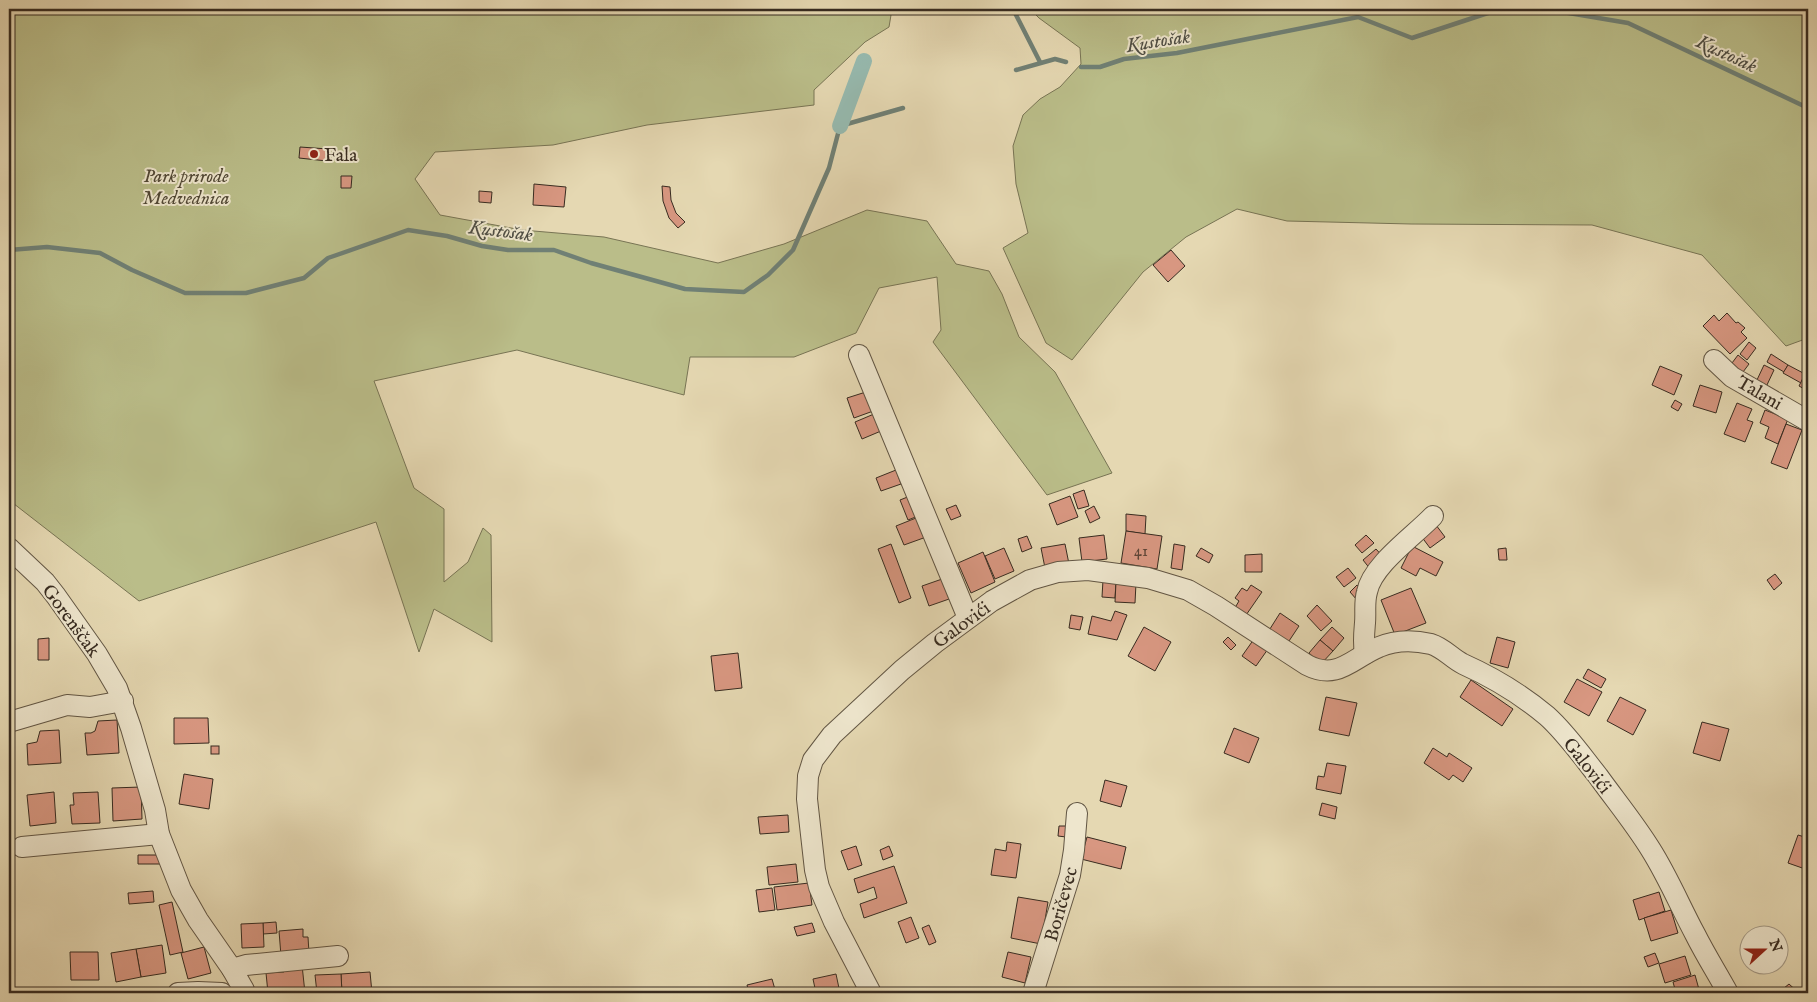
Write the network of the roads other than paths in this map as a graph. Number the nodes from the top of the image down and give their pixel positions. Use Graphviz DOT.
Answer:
graph roads {
  1 [pos="859,356"];
  2 [pos="1714,360"];
  3 [pos="1808,422"];
  4 [pos="1433,516"];
  5 [pos="9,548"];
  6 [pos="968,618"];
  7 [pos="1365,654"];
  8 [pos="123,702"];
  9 [pos="9,722"];
  10 [pos="1077,813"];
  11 [pos="159,834"];
  12 [pos="22,847"];
  13 [pos="338,956"];
  14 [pos="232,969"];
  15 [pos="178,993"];
  16 [pos="222,993"];
  17 [pos="244,993"];
  18 [pos="871,993"];
  19 [pos="1033,993"];
  20 [pos="1728,993"];
  1 -- 6 [label="street"];
  2 -- 3 [label="street, Talani"];
  4 -- 7 [label="street"];
  5 -- 8 [label="street, Gorenščak"];
  6 -- 7 [label="street, Galovići"];
  6 -- 18 [label="street, Galovići"];
  7 -- 20 [label="street, Galovići"];
  8 -- 9 [label="street"];
  8 -- 11 [label="street, Gorenščak"];
  10 -- 19 [label="street, Boričevec"];
  11 -- 12 [label="street"];
  11 -- 14 [label="street, Gorenščak"];
  13 -- 14 [label="street"];
  14 -- 17 [label="street, Gorenščak"];
  15 -- 16 [label="street"];
}
